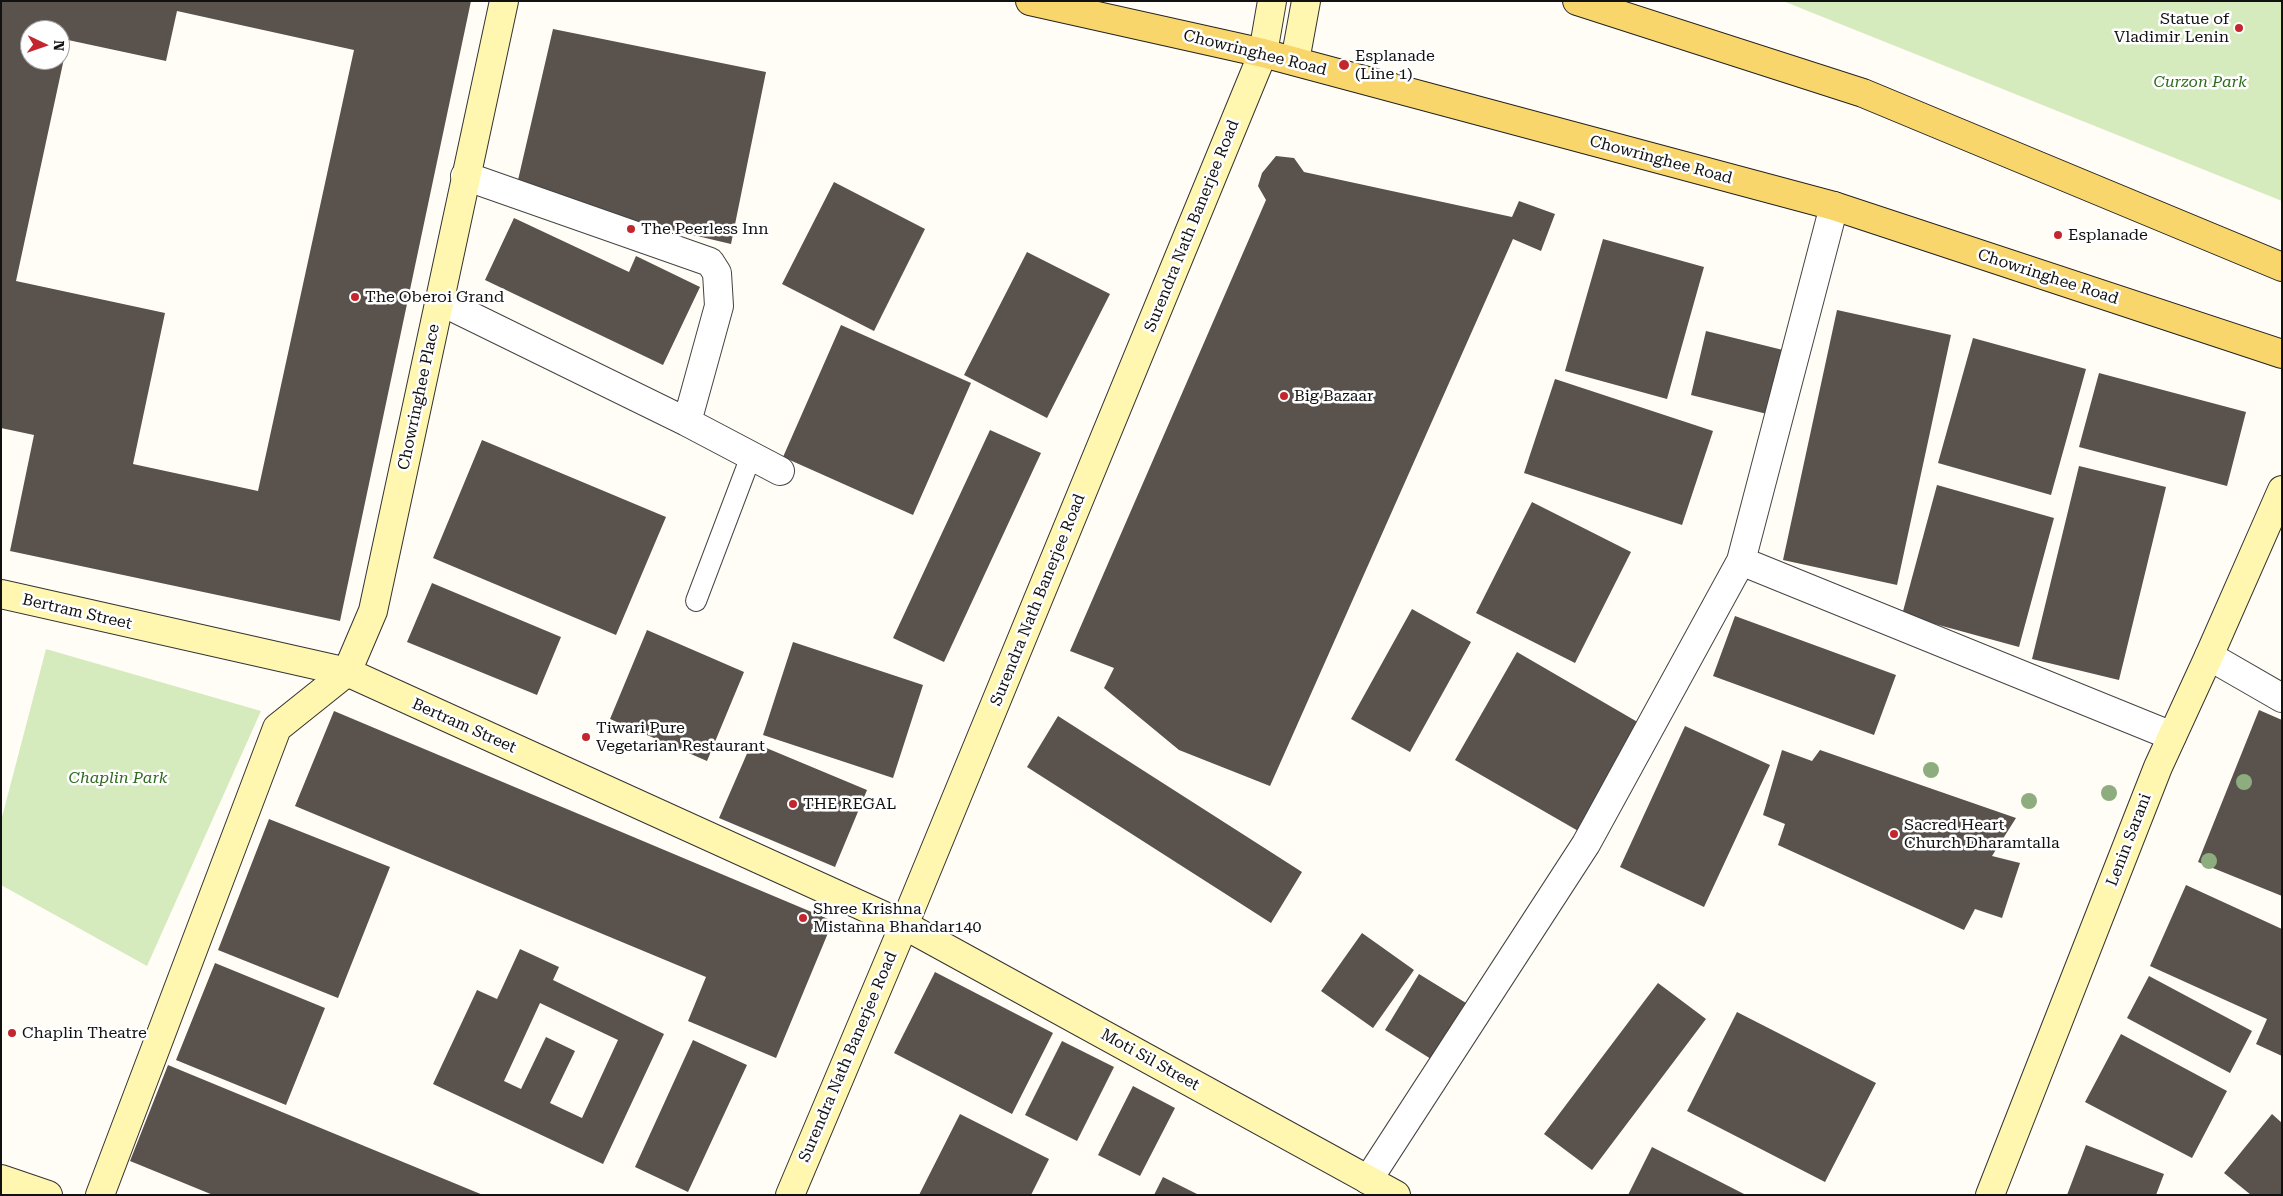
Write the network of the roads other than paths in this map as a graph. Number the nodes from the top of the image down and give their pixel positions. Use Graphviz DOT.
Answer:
graph roads {
  1 [pos="504,1"];
  2 [pos="1030,1"];
  3 [pos="1272,1"];
  4 [pos="1306,1"];
  5 [pos="1577,1"];
  6 [pos="1263,53"];
  7 [pos="1295,61"];
  8 [pos="465,176"];
  9 [pos="1834,206"];
  10 [pos="2282,267"];
  11 [pos="440,301"];
  12 [pos="2282,354"];
  13 [pos="687,422"];
  14 [pos="751,456"];
  15 [pos="780,471"];
  16 [pos="2282,490"];
  17 [pos="1740,561"];
  18 [pos="1,594"];
  19 [pos="696,601"];
  20 [pos="2210,656"];
  21 [pos="347,672"];
  22 [pos="2282,698"];
  23 [pos="2172,736"];
  24 [pos="904,925"];
  25 [pos="1,1179"];
  26 [pos="1368,1180"];
  27 [pos="48,1195"];
  28 [pos="100,1195"];
  29 [pos="790,1195"];
  30 [pos="1396,1195"];
  31 [pos="1990,1195"];
  1 -- 8 [label="street, Chowringhee Place"];
  2 -- 6 [label="main road, Chowringhee Road"];
  3 -- 6 [label="street, Surendra Nath Banerjee Road"];
  4 -- 7 [label="street"];
  5 -- 10 [label="main road"];
  6 -- 7 [label="main road, Chowringhee Road"];
  6 -- 24 [label="street, Surendra Nath Banerjee Road"];
  7 -- 9 [label="main road, Chowringhee Road"];
  8 -- 11 [label="street, Chowringhee Place"];
  8 -- 13 [label="street"];
  9 -- 12 [label="main road, Chowringhee Road"];
  9 -- 17 [label="street"];
  11 -- 13 [label="street"];
  11 -- 21 [label="street, Chowringhee Place"];
  13 -- 14 [label="street"];
  14 -- 15 [label="street"];
  14 -- 19 [label="lane"];
  16 -- 20 [label="street, Lenin Sarani"];
  17 -- 23 [label="street"];
  17 -- 26 [label="street"];
  18 -- 21 [label="street, Bertram Street"];
  20 -- 22 [label="street"];
  20 -- 23 [label="street, Lenin Sarani"];
  21 -- 24 [label="street, Bertram Street"];
  21 -- 28 [label="street"];
  23 -- 31 [label="street, Lenin Sarani"];
  24 -- 26 [label="street, Moti Sil Street"];
  24 -- 29 [label="street, Surendra Nath Banerjee Road"];
  25 -- 27 [label="street"];
  26 -- 30 [label="street, Moti Sil Street"];
}
